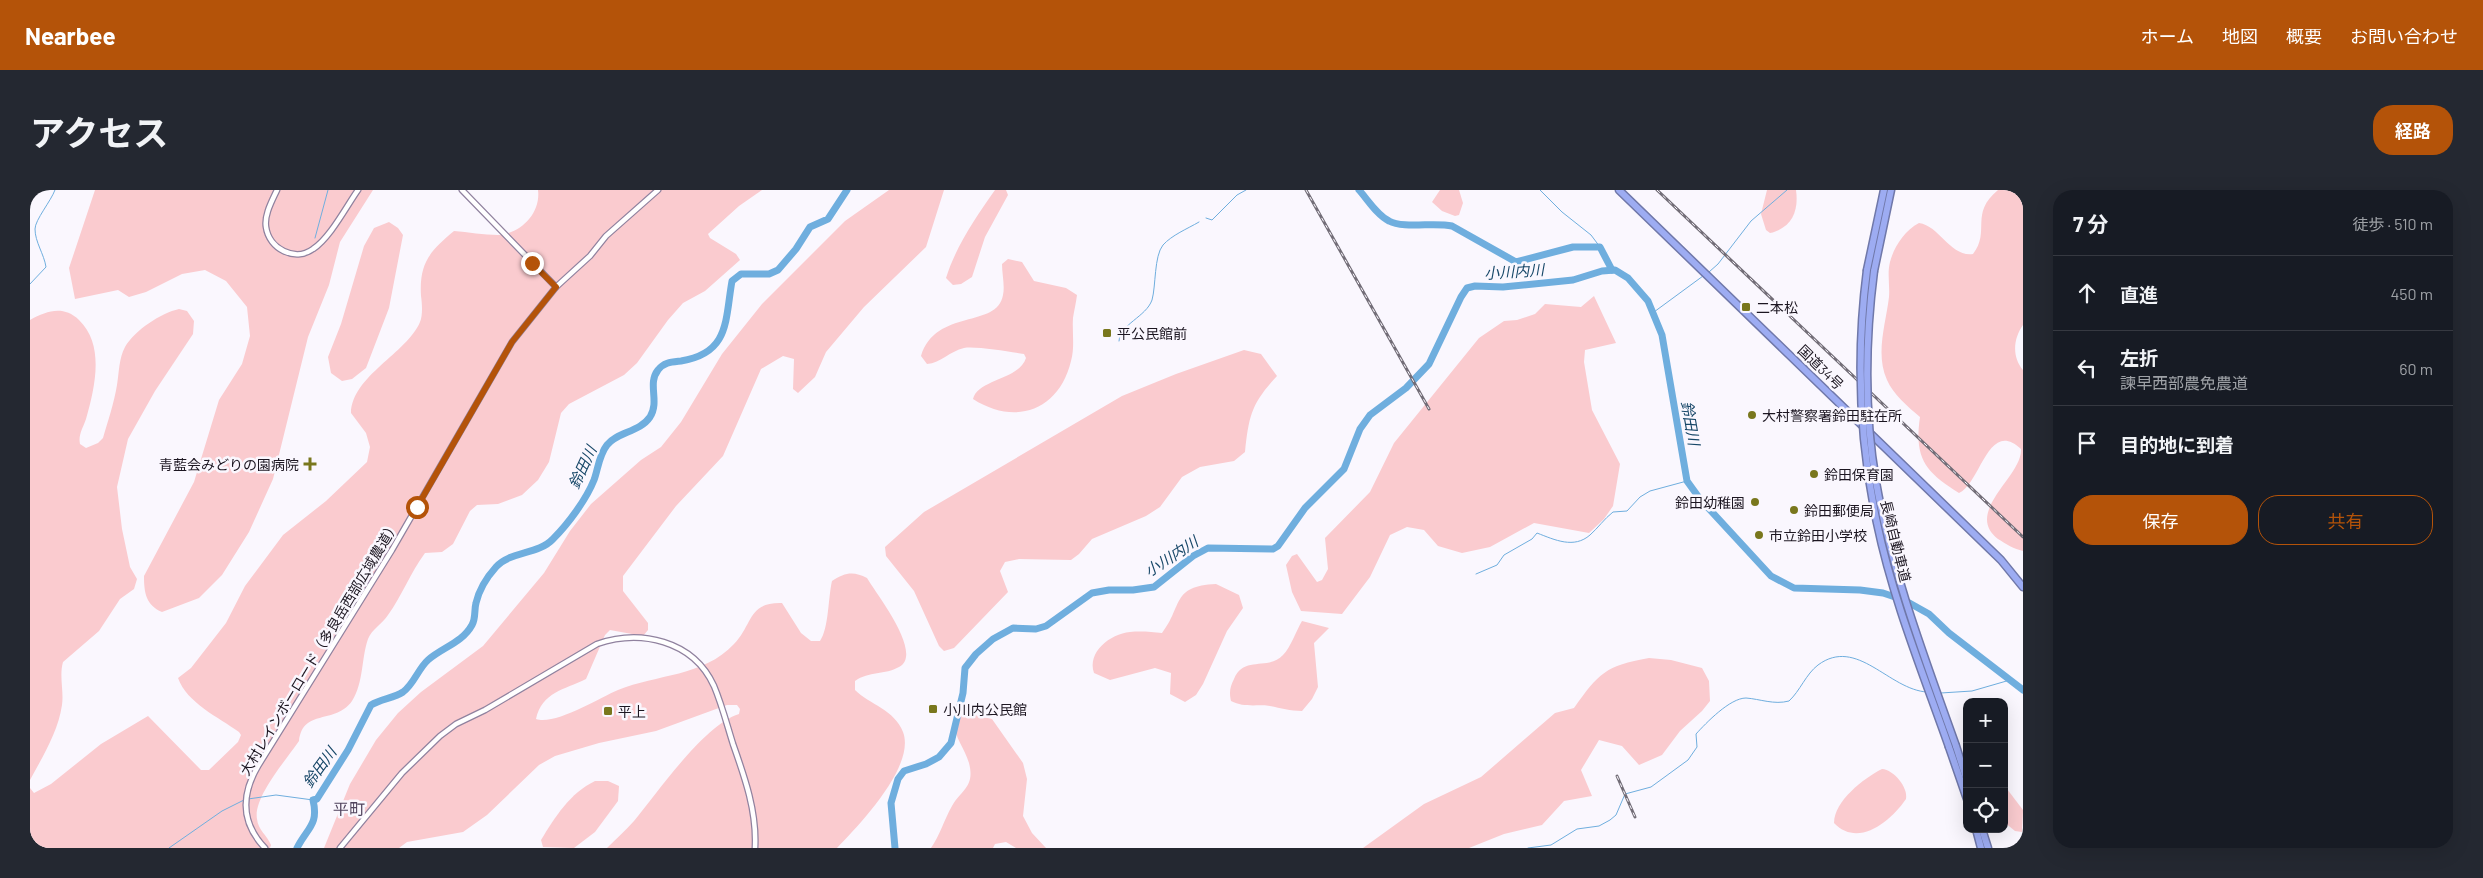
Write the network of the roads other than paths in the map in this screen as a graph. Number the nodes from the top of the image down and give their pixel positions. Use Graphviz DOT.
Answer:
graph roads {
  1 [pos="277,190"];
  2 [pos="358,190"];
  3 [pos="462,190"];
  4 [pos="658,190"];
  5 [pos="1619,190"];
  6 [pos="1884,190"];
  7 [pos="1891,190"];
  8 [pos="1870,270"];
  9 [pos="556,287"];
  10 [pos="2023,587"];
  11 [pos="1952,747"];
  12 [pos="1963,772"];
  13 [pos="1964,788"];
  14 [pos="1977,833"];
  15 [pos="1983,833"];
  16 [pos="265,848"];
  17 [pos="340,848"];
  18 [pos="755,848"];
  19 [pos="1981,848"];
  20 [pos="1988,848"];
  1 -- 2 [label="street"];
  3 -- 9 [label="street"];
  4 -- 9 [label="street, 大村レインボーロード（多良岳西部広域農道）"];
  5 -- 10 [label="highway, 国道34号"];
  6 -- 8 [label="highway, 長崎自動車道"];
  7 -- 8 [label="highway, 長崎自動車道"];
  8 -- 11 [label="highway, 長崎自動車道, bridge"];
  9 -- 16 [label="street, 大村レインボーロード（多良岳西部広域農道）"];
  11 -- 12 [label="highway, 長崎自動車道"];
  11 -- 13 [label="highway, 長崎自動車道"];
  14 -- 19 [label="highway"];
  15 -- 20 [label="highway"];
  17 -- 18 [label="street"];
}
